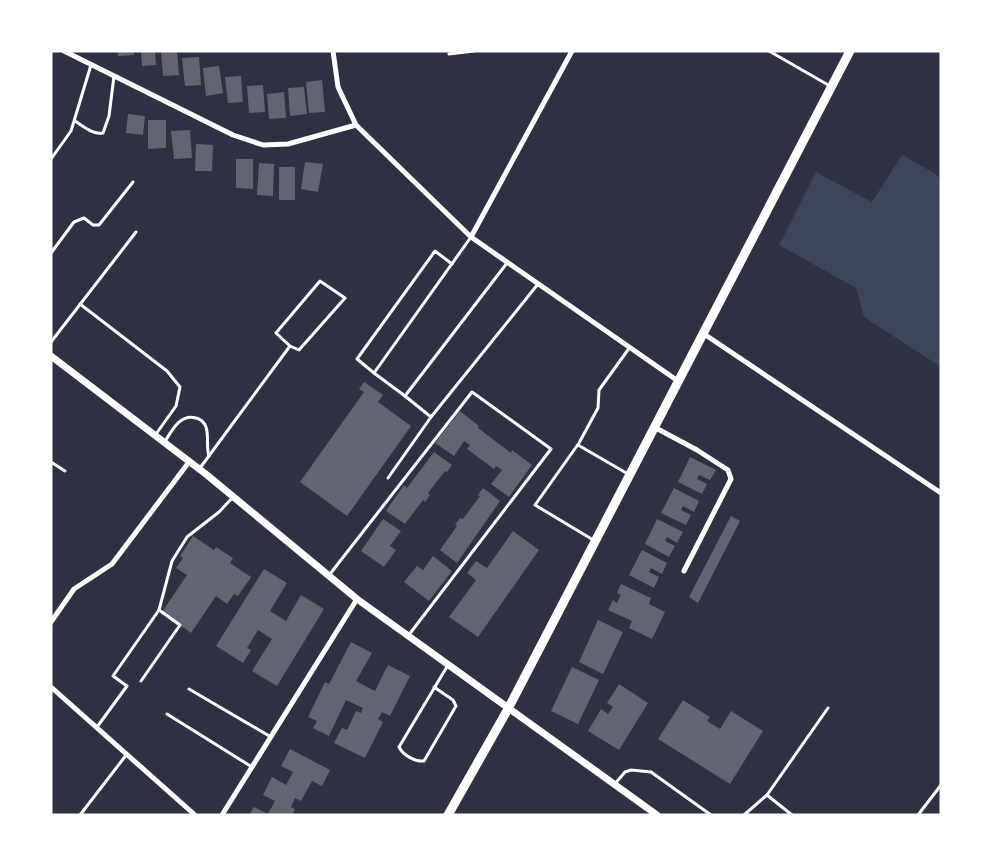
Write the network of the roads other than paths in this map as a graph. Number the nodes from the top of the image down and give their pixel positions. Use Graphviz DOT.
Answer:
graph roads {
  1 [pos="64,51"];
  2 [pos="333,51"];
  3 [pos="474,51"];
  4 [pos="572,51"];
  5 [pos="769,51"];
  6 [pos="850,51"];
  7 [pos="449,54"];
  8 [pos="92,65"];
  9 [pos="114,76"];
  10 [pos="831,87"];
  11 [pos="75,121"];
  12 [pos="356,125"];
  13 [pos="51,159"];
  14 [pos="133,182"];
  15 [pos="136,232"];
  16 [pos="471,237"];
  17 [pos="51,253"];
  18 [pos="508,262"];
  19 [pos="452,264"];
  20 [pos="538,284"];
  21 [pos="80,304"];
  22 [pos="704,334"];
  23 [pos="51,342"];
  24 [pos="290,346"];
  25 [pos="630,347"];
  26 [pos="51,357"];
  27 [pos="375,372"];
  28 [pos="678,381"];
  29 [pos="405,396"];
  30 [pos="431,417"];
  31 [pos="654,427"];
  32 [pos="154,435"];
  33 [pos="164,443"];
  34 [pos="578,445"];
  35 [pos="209,456"];
  36 [pos="51,462"];
  37 [pos="189,462"];
  38 [pos="199,470"];
  39 [pos="65,471"];
  40 [pos="630,475"];
  41 [pos="388,478"];
  42 [pos="941,493"];
  43 [pos="233,497"];
  44 [pos="595,541"];
  45 [pos="684,571"];
  46 [pos="329,576"];
  47 [pos="357,599"];
  48 [pos="159,610"];
  49 [pos="51,622"];
  50 [pos="408,636"];
  51 [pos="448,665"];
  52 [pos="141,681"];
  53 [pos="51,687"];
  54 [pos="434,687"];
  55 [pos="189,689"];
  56 [pos="828,708"];
  57 [pos="508,709"];
  58 [pos="166,714"];
  59 [pos="97,727"];
  60 [pos="271,737"];
  61 [pos="127,754"];
  62 [pos="252,767"];
  63 [pos="614,785"];
  64 [pos="941,785"];
  65 [pos="766,795"];
  66 [pos="80,815"];
  67 [pos="195,815"];
  68 [pos="222,815"];
  69 [pos="448,815"];
  70 [pos="657,815"];
  71 [pos="711,815"];
  72 [pos="744,815"];
  73 [pos="792,815"];
  74 [pos="918,815"];
  1 -- 8 [label="street"];
  2 -- 12 [label="street"];
  3 -- 7 [label="lane"];
  4 -- 16 [label="street"];
  5 -- 10 [label="lane"];
  6 -- 10 [label="main road"];
  8 -- 9 [label="street"];
  8 -- 11 [label="lane"];
  9 -- 11 [label="lane"];
  9 -- 12 [label="street"];
  10 -- 22 [label="main road"];
  11 -- 13 [label="lane"];
  12 -- 16 [label="street"];
  14 -- 17 [label="lane"];
  15 -- 21 [label="lane"];
  16 -- 18 [label="street"];
  16 -- 19 [label="lane"];
  18 -- 20 [label="street"];
  18 -- 29 [label="lane"];
  19 -- 27 [label="lane"];
  19 -- 27 [label="lane"];
  20 -- 25 [label="street"];
  20 -- 30 [label="lane"];
  21 -- 23 [label="lane"];
  21 -- 32 [label="lane"];
  22 -- 28 [label="main road"];
  22 -- 42 [label="street"];
  24 -- 24 [label="lane"];
  24 -- 35 [label="lane"];
  25 -- 28 [label="street"];
  25 -- 34 [label="lane"];
  26 -- 32 [label="street"];
  27 -- 29 [label="lane"];
  28 -- 31 [label="main road"];
  29 -- 30 [label="lane"];
  30 -- 41 [label="lane"];
  31 -- 40 [label="main road"];
  31 -- 45 [label="street"];
  32 -- 33 [label="street"];
  33 -- 35 [label="lane"];
  33 -- 37 [label="street"];
  34 -- 40 [label="lane"];
  34 -- 44 [label="lane"];
  35 -- 38 [label="lane"];
  36 -- 39 [label="lane"];
  37 -- 38 [label="street"];
  37 -- 49 [label="street"];
  38 -- 43 [label="street"];
  40 -- 44 [label="main road"];
  43 -- 46 [label="street"];
  43 -- 48 [label="lane"];
  44 -- 57 [label="main road"];
  46 -- 47 [label="street"];
  46 -- 50 [label="lane"];
  47 -- 50 [label="street"];
  47 -- 60 [label="street"];
  48 -- 52 [label="lane"];
  48 -- 59 [label="lane"];
  50 -- 51 [label="street"];
  51 -- 54 [label="lane"];
  51 -- 57 [label="street"];
  53 -- 59 [label="street"];
  54 -- 54 [label="lane"];
  55 -- 60 [label="lane"];
  56 -- 65 [label="lane"];
  57 -- 63 [label="street"];
  57 -- 69 [label="main road"];
  58 -- 62 [label="lane"];
  59 -- 61 [label="street"];
  60 -- 62 [label="street"];
  61 -- 66 [label="lane"];
  61 -- 67 [label="street"];
  62 -- 68 [label="street"];
  63 -- 70 [label="street"];
  63 -- 71 [label="lane"];
  64 -- 74 [label="lane"];
  65 -- 72 [label="lane"];
  65 -- 73 [label="lane"];
}
